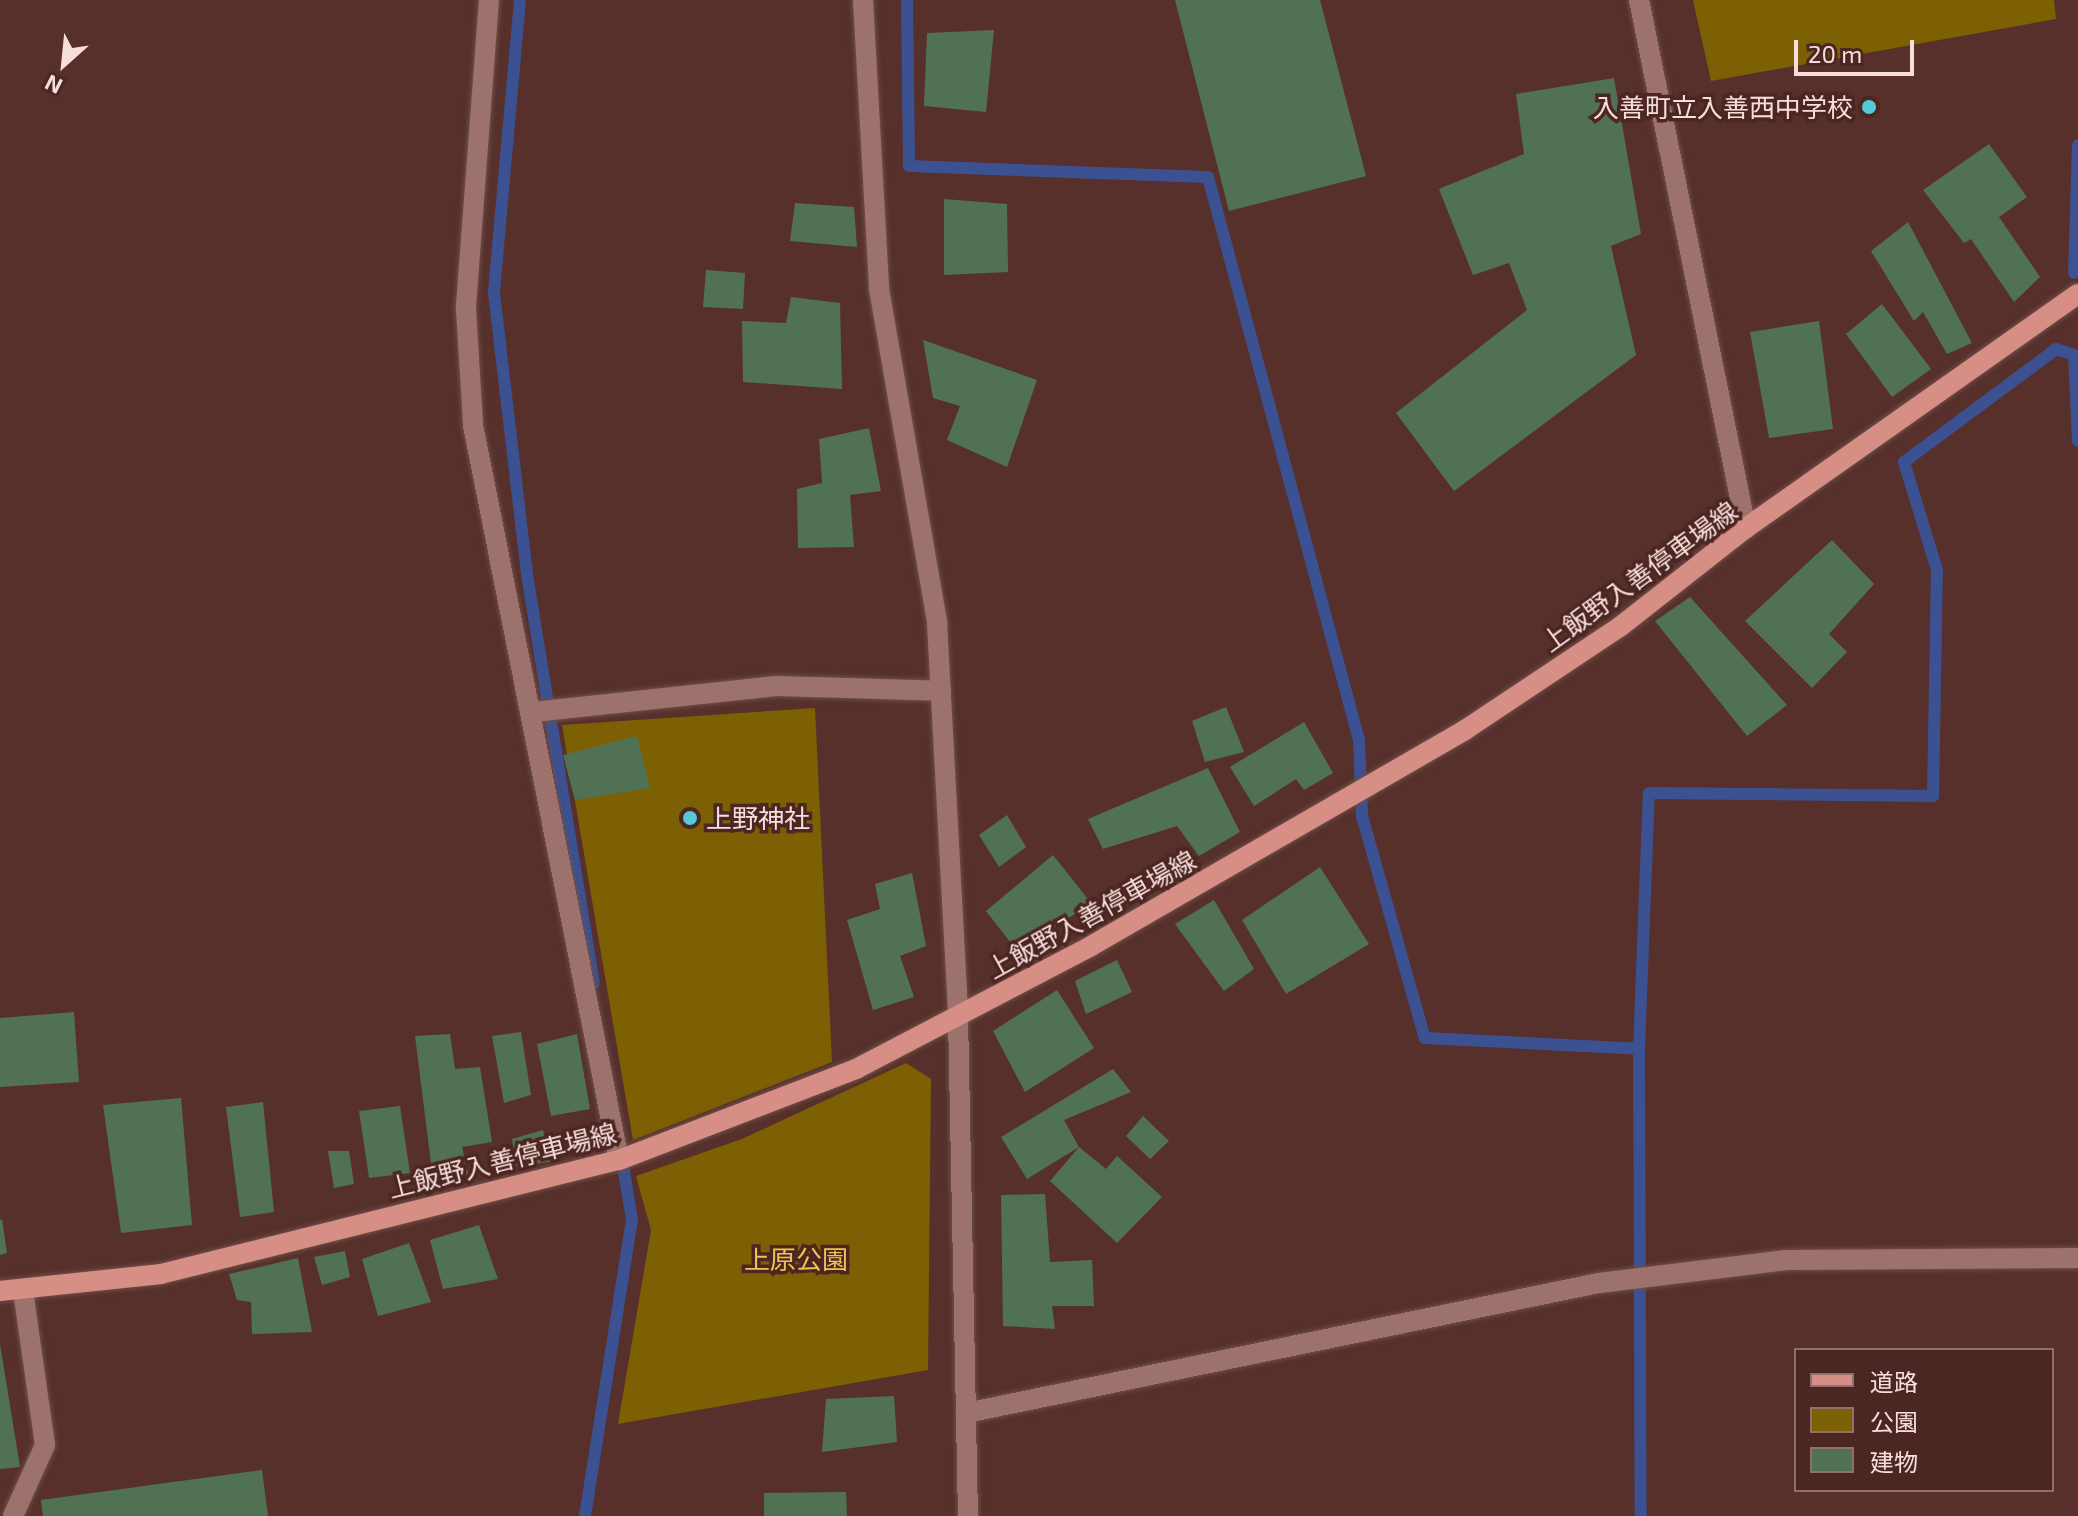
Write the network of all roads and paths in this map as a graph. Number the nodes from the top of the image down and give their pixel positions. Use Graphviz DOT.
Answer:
graph roads {
  1 [pos="489,0"];
  2 [pos="863,0"];
  3 [pos="1639,0"];
  4 [pos="2078,294"];
  5 [pos="1746,528"];
  6 [pos="941,691"];
  7 [pos="533,712"];
  8 [pos="958,1015"];
  9 [pos="619,1160"];
  10 [pos="2078,1258"];
  11 [pos="0,1291"];
  12 [pos="23,1291"];
  13 [pos="966,1413"];
  14 [pos="13,1516"];
  15 [pos="968,1516"];
  1 -- 7 [label="street"];
  2 -- 6 [label="street"];
  3 -- 5 [label="street"];
  4 -- 5 [label="main road, 上飯野入善停車場線"];
  5 -- 8 [label="main road, 上飯野入善停車場線"];
  6 -- 7 [label="street"];
  6 -- 8 [label="street"];
  7 -- 9 [label="street"];
  8 -- 9 [label="main road, 上飯野入善停車場線"];
  8 -- 13 [label="street"];
  9 -- 12 [label="main road, 上飯野入善停車場線"];
  10 -- 13 [label="street"];
  11 -- 12 [label="main road, 上飯野入善停車場線"];
  12 -- 14 [label="street"];
  13 -- 15 [label="street"];
}
